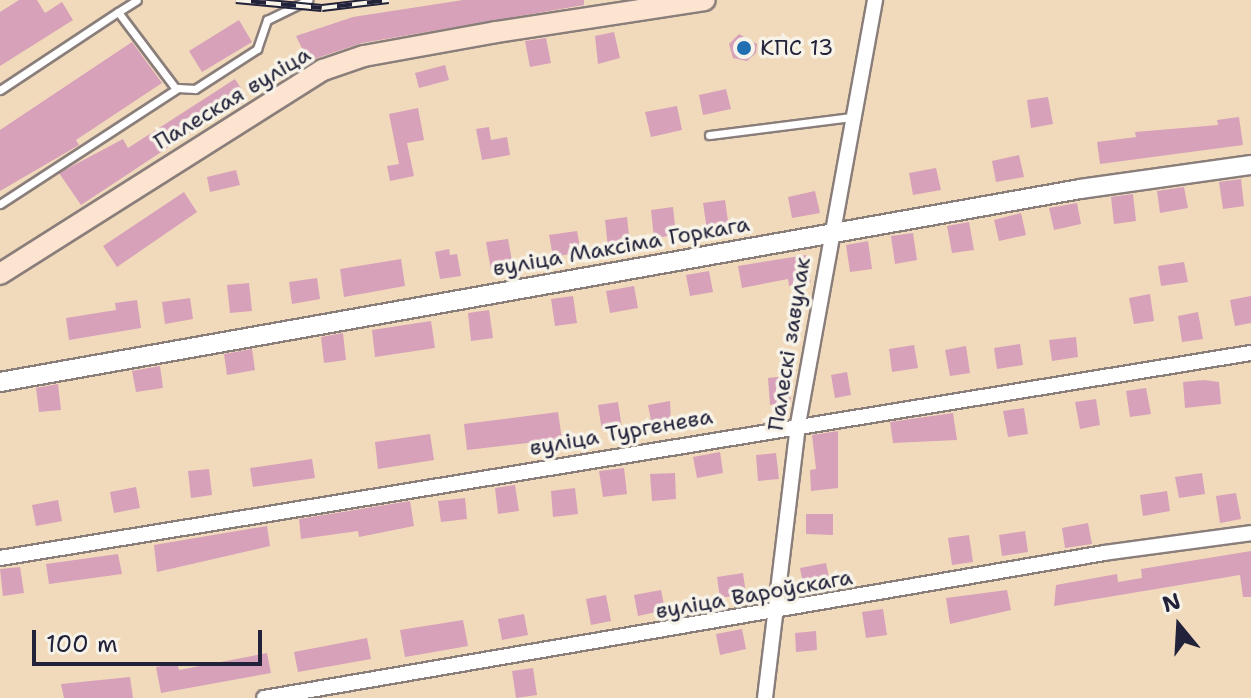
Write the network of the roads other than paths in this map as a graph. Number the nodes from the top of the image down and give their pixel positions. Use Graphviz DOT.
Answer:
graph roads {
  1 [pos="137,0"];
  2 [pos="308,0"];
  3 [pos="705,0"];
  4 [pos="875,0"];
  5 [pos="118,12"];
  6 [pos="176,89"];
  7 [pos="0,90"];
  8 [pos="852,117"];
  9 [pos="709,135"];
  10 [pos="1251,165"];
  11 [pos="0,204"];
  12 [pos="829,233"];
  13 [pos="0,274"];
  14 [pos="1251,353"];
  15 [pos="0,382"];
  16 [pos="798,424"];
  17 [pos="1251,533"];
  18 [pos="0,558"];
  19 [pos="779,613"];
  20 [pos="264,698"];
  21 [pos="765,698"];
  1 -- 5 [label="lane"];
  2 -- 6 [label="lane"];
  3 -- 13 [label="main road, Палеская вуліца"];
  4 -- 8 [label="street, Палескі завулак"];
  5 -- 6 [label="lane"];
  5 -- 7 [label="lane"];
  6 -- 11 [label="lane"];
  8 -- 9 [label="lane"];
  8 -- 12 [label="street, Палескі завулак"];
  10 -- 12 [label="street, вуліца Максіма Горкага"];
  12 -- 15 [label="street, вуліца Максіма Горкага"];
  12 -- 16 [label="street, Палескі завулак"];
  14 -- 16 [label="street, вуліца Тургенева"];
  16 -- 18 [label="street, вуліца Тургенева"];
  16 -- 19 [label="street, Палескі завулак"];
  17 -- 19 [label="street, вуліца Вароўскага"];
  19 -- 20 [label="street, вуліца Вароўскага"];
  19 -- 21 [label="street, Палескі завулак"];
}
